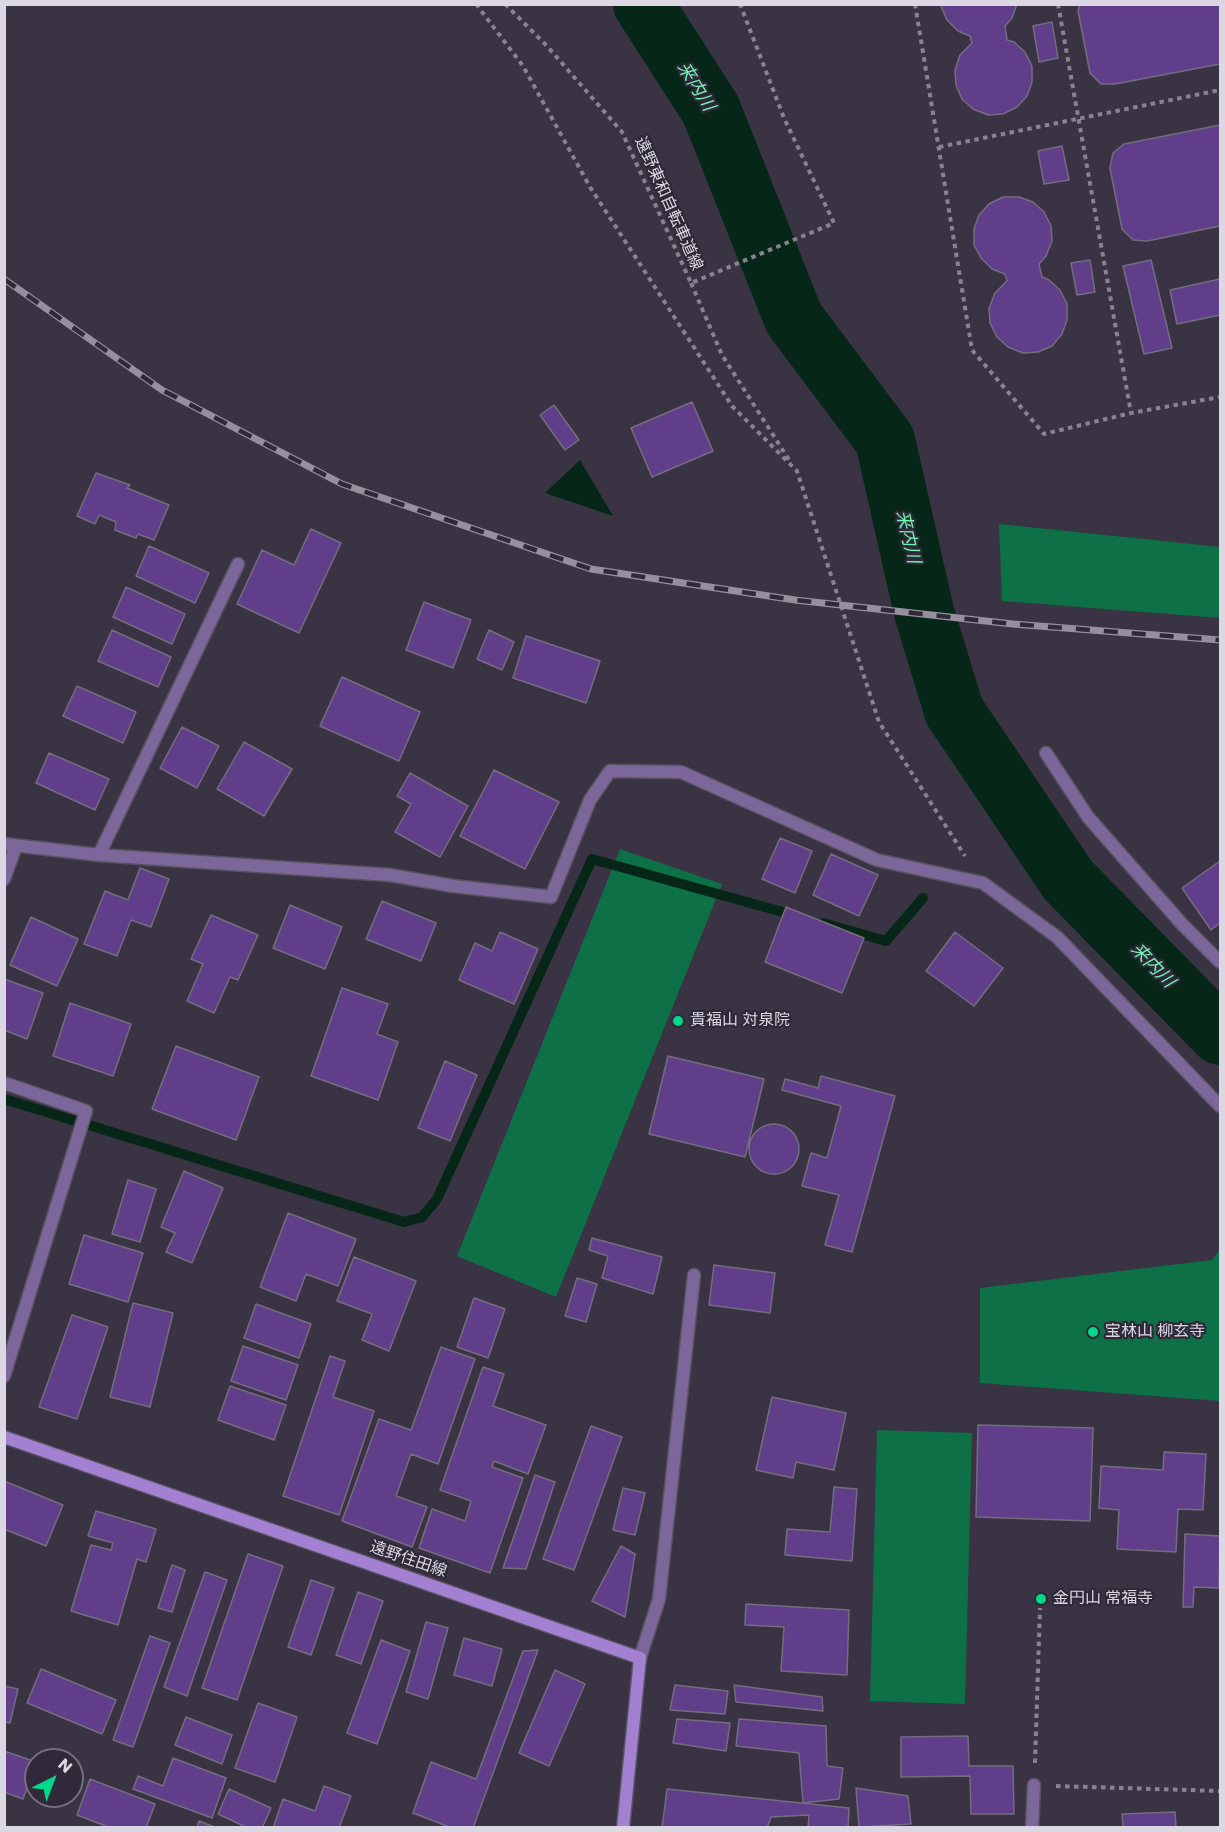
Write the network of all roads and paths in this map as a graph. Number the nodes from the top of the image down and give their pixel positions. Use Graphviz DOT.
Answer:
graph roads {
  1 [pos="476,4"];
  2 [pos="505,4"];
  3 [pos="740,4"];
  4 [pos="915,4"];
  5 [pos="1059,4"];
  6 [pos="1221,90"];
  7 [pos="939,147"];
  8 [pos="691,283"];
  9 [pos="1221,397"];
  10 [pos="1131,413"];
  11 [pos="797,471"];
  12 [pos="238,564"];
  13 [pos="1046,753"];
  14 [pos="10,845"];
  15 [pos="99,855"];
  16 [pos="4,879"];
  17 [pos="983,883"];
  18 [pos="1221,962"];
  19 [pos="4,1083"];
  20 [pos="1221,1106"];
  21 [pos="694,1275"];
  22 [pos="4,1376"];
  23 [pos="4,1437"];
  24 [pos="1040,1608"];
  25 [pos="640,1658"];
  26 [pos="1034,1785"];
  27 [pos="1221,1791"];
  28 [pos="623,1827"];
  29 [pos="1032,1827"];
  1 -- 11 [label="path"];
  2 -- 8 [label="path, 遠野東和自転車道線"];
  3 -- 8 [label="path, 遠野東和自転車道線"];
  4 -- 7 [label="path"];
  5 -- 10 [label="path"];
  6 -- 7 [label="path"];
  7 -- 10 [label="path"];
  8 -- 11 [label="path"];
  9 -- 10 [label="path"];
  11 -- 17 [label="path"];
  12 -- 15 [label="street"];
  13 -- 18 [label="street"];
  14 -- 15 [label="street"];
  14 -- 16 [label="street"];
  15 -- 17 [label="street"];
  17 -- 20 [label="street"];
  19 -- 22 [label="street"];
  21 -- 25 [label="street"];
  23 -- 25 [label="main road, 遠野住田線"];
  24 -- 26 [label="path"];
  25 -- 28 [label="main road"];
  26 -- 27 [label="path"];
  26 -- 29 [label="street"];
}
